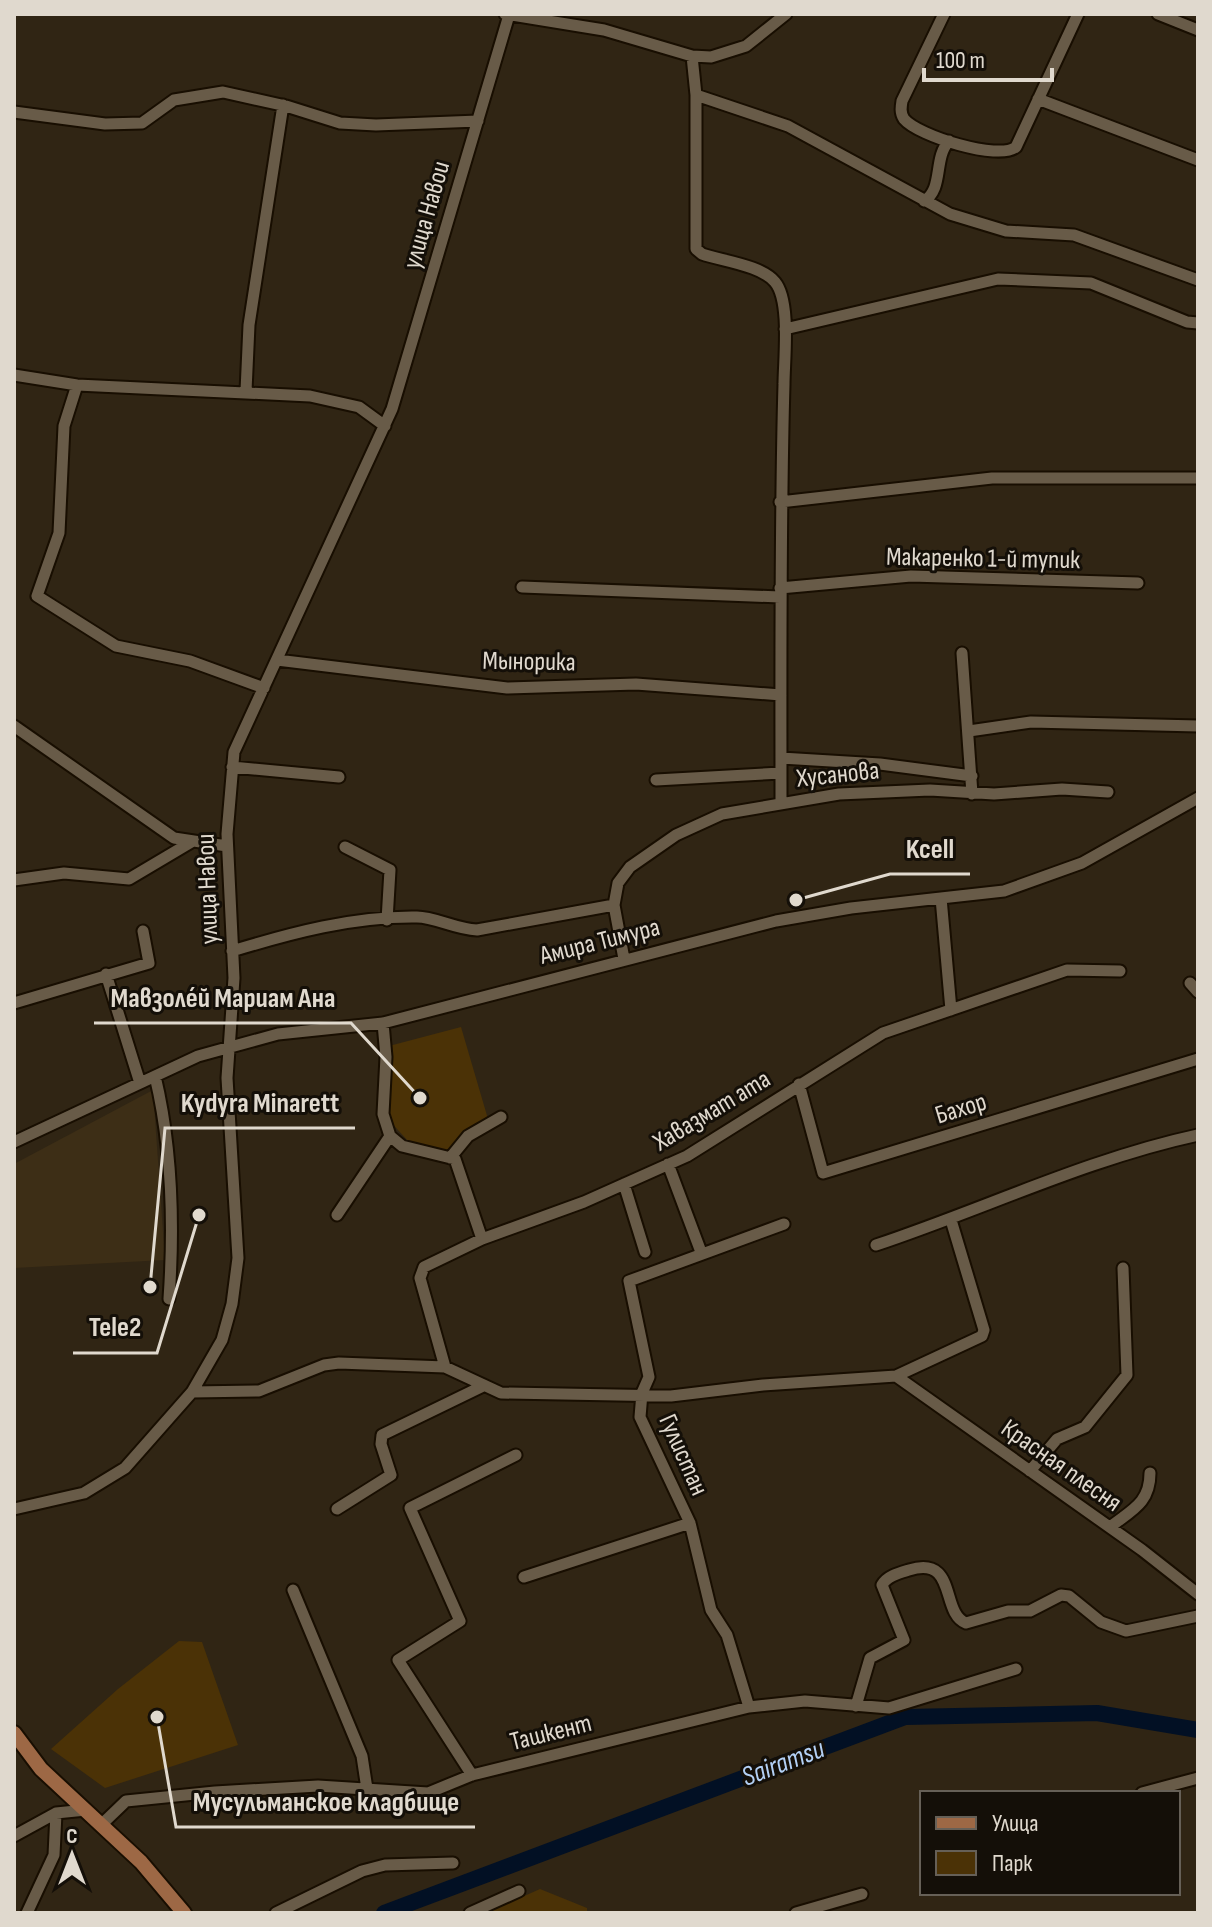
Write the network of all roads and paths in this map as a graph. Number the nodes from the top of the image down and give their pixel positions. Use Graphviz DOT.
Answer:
graph roads {
  1 [pos="507,14"];
  2 [pos="786,14"];
  3 [pos="944,14"];
  4 [pos="1078,14"];
  5 [pos="1158,14"];
  6 [pos="1198,30"];
  7 [pos="692,56"];
  8 [pos="696,95"];
  9 [pos="1038,99"];
  10 [pos="283,105"];
  11 [pos="14,112"];
  12 [pos="478,121"];
  13 [pos="949,141"];
  14 [pos="1198,160"];
  15 [pos="924,201"];
  16 [pos="1198,280"];
  17 [pos="1198,323"];
  18 [pos="785,329"];
  19 [pos="14,375"];
  20 [pos="77,385"];
  21 [pos="246,391"];
  22 [pos="385,426"];
  23 [pos="1198,478"];
  24 [pos="780,502"];
  25 [pos="1138,583"];
  26 [pos="522,587"];
  27 [pos="780,593"];
  28 [pos="962,653"];
  29 [pos="277,660"];
  30 [pos="264,688"];
  31 [pos="781,695"];
  32 [pos="14,726"];
  33 [pos="1198,726"];
  34 [pos="969,731"];
  35 [pos="781,758"];
  36 [pos="232,767"];
  37 [pos="781,773"];
  38 [pos="972,776"];
  39 [pos="339,777"];
  40 [pos="656,780"];
  41 [pos="1108,792"];
  42 [pos="972,794"];
  43 [pos="1198,798"];
  44 [pos="781,803"];
  45 [pos="193,841"];
  46 [pos="227,846"];
  47 [pos="345,847"];
  48 [pos="14,880"];
  49 [pos="941,898"];
  50 [pos="614,905"];
  51 [pos="387,920"];
  52 [pos="143,931"];
  53 [pos="232,951"];
  54 [pos="624,959"];
  55 [pos="1120,971"];
  56 [pos="106,974"];
  57 [pos="14,1003"];
  58 [pos="951,1010"];
  59 [pos="383,1023"];
  60 [pos="232,1047"];
  61 [pos="1198,1059"];
  62 [pos="155,1076"];
  63 [pos="140,1083"];
  64 [pos="799,1084"];
  65 [pos="501,1117"];
  66 [pos="1198,1135"];
  67 [pos="390,1136"];
  68 [pos="14,1142"];
  69 [pos="450,1158"];
  70 [pos="668,1164"];
  71 [pos="624,1184"];
  72 [pos="337,1215"];
  73 [pos="951,1220"];
  74 [pos="784,1224"];
  75 [pos="482,1239"];
  76 [pos="876,1245"];
  77 [pos="645,1252"];
  78 [pos="701,1252"];
  79 [pos="1123,1268"];
  80 [pos="169,1299"];
  81 [pos="445,1367"];
  82 [pos="896,1376"];
  83 [pos="483,1386"];
  84 [pos="192,1392"];
  85 [pos="642,1393"];
  86 [pos="516,1455"];
  87 [pos="1030,1471"];
  88 [pos="1150,1473"];
  89 [pos="14,1509"];
  90 [pos="337,1509"];
  91 [pos="690,1523"];
  92 [pos="1110,1527"];
  93 [pos="524,1577"];
  94 [pos="293,1590"];
  95 [pos="1198,1594"];
  96 [pos="1198,1616"];
  97 [pos="1016,1669"];
  98 [pos="856,1706"];
  99 [pos="749,1707"];
  100 [pos="14,1733"];
  101 [pos="472,1775"];
  102 [pos="1198,1778"];
  103 [pos="367,1789"];
  104 [pos="1149,1791"];
  105 [pos="86,1810"];
  106 [pos="56,1813"];
  107 [pos="101,1825"];
  108 [pos="14,1836"];
  109 [pos="453,1863"];
  110 [pos="519,1891"];
  111 [pos="862,1894"];
  112 [pos="27,1913"];
  113 [pos="184,1913"];
  114 [pos="276,1913"];
  115 [pos="470,1913"];
  116 [pos="796,1913"];
  1 -- 7 [label="street"];
  1 -- 12 [label="street, улица Навои"];
  2 -- 7 [label="street"];
  3 -- 13 [label="street"];
  4 -- 9 [label="street"];
  5 -- 6 [label="street"];
  7 -- 8 [label="street"];
  8 -- 15 [label="street"];
  8 -- 18 [label="street"];
  9 -- 13 [label="street"];
  9 -- 14 [label="street"];
  10 -- 11 [label="street"];
  10 -- 12 [label="street"];
  10 -- 21 [label="street"];
  12 -- 22 [label="street, улица Навои"];
  13 -- 15 [label="street"];
  15 -- 16 [label="street"];
  17 -- 18 [label="street"];
  18 -- 24 [label="street"];
  19 -- 20 [label="street"];
  20 -- 21 [label="street"];
  20 -- 30 [label="street"];
  21 -- 22 [label="street"];
  22 -- 29 [label="street, улица Навои"];
  23 -- 24 [label="street"];
  24 -- 27 [label="street"];
  25 -- 27 [label="street, Макаренко 1-й тупик"];
  26 -- 27 [label="street, Макаренко 1-й тупик"];
  27 -- 31 [label="street"];
  28 -- 34 [label="street"];
  29 -- 30 [label="street, улица Навои"];
  29 -- 31 [label="street, Мынорика"];
  30 -- 36 [label="street, улица Навои"];
  31 -- 35 [label="street"];
  32 -- 45 [label="street"];
  33 -- 34 [label="street"];
  34 -- 38 [label="street"];
  35 -- 37 [label="street"];
  35 -- 38 [label="street"];
  36 -- 39 [label="street"];
  36 -- 46 [label="street, улица Навои"];
  37 -- 40 [label="street"];
  37 -- 44 [label="street"];
  38 -- 42 [label="street"];
  41 -- 42 [label="street, Хусанова"];
  42 -- 44 [label="street, Хусанова"];
  43 -- 49 [label="street, Амира Тимура"];
  44 -- 50 [label="street, Хусанова"];
  45 -- 46 [label="street"];
  45 -- 48 [label="street"];
  46 -- 53 [label="street, улица Навои"];
  47 -- 51 [label="street"];
  49 -- 54 [label="street, Амира Тимура"];
  49 -- 58 [label="street"];
  50 -- 51 [label="street"];
  50 -- 54 [label="street"];
  51 -- 53 [label="street"];
  52 -- 56 [label="street"];
  53 -- 60 [label="street, улица Навои"];
  54 -- 59 [label="street, Амира Тимура"];
  55 -- 58 [label="street, Хавазмат ата"];
  56 -- 57 [label="street"];
  56 -- 63 [label="street"];
  58 -- 64 [label="street, Хавазмат ата"];
  59 -- 60 [label="street, Амира Тимура"];
  59 -- 67 [label="street"];
  60 -- 62 [label="street, Амира Тимура"];
  60 -- 84 [label="street, улица Навои"];
  61 -- 64 [label="street, Бахор"];
  62 -- 63 [label="street, Амира Тимура"];
  62 -- 80 [label="street"];
  63 -- 68 [label="street, Амира Тимура"];
  64 -- 70 [label="street, Хавазмат ата"];
  65 -- 69 [label="street"];
  66 -- 73 [label="street"];
  67 -- 69 [label="street"];
  67 -- 72 [label="street"];
  69 -- 75 [label="street"];
  70 -- 71 [label="street, Хавазмат ата"];
  70 -- 78 [label="street"];
  71 -- 75 [label="street, Хавазмат ата"];
  71 -- 77 [label="street"];
  73 -- 76 [label="street"];
  73 -- 82 [label="street"];
  74 -- 78 [label="street, Гулистан"];
  75 -- 81 [label="street, Хавазмат ата"];
  78 -- 85 [label="street, Гулистан"];
  79 -- 87 [label="street"];
  81 -- 83 [label="street"];
  81 -- 84 [label="street"];
  82 -- 85 [label="street"];
  82 -- 87 [label="street, Красная плесня"];
  83 -- 85 [label="street"];
  83 -- 90 [label="street"];
  84 -- 89 [label="street, улица Навои"];
  85 -- 91 [label="street, Гулистан"];
  86 -- 101 [label="street"];
  87 -- 92 [label="street, Красная плесня"];
  88 -- 92 [label="street"];
  91 -- 93 [label="street"];
  91 -- 99 [label="street, Гулистан"];
  92 -- 95 [label="street, Красная плесня"];
  94 -- 103 [label="street"];
  96 -- 98 [label="street"];
  97 -- 98 [label="street, Ташкент"];
  98 -- 99 [label="street, Ташкент"];
  99 -- 101 [label="street, Ташкент"];
  100 -- 105 [label="main road"];
  101 -- 103 [label="street, Ташкент"];
  102 -- 104 [label="street"];
  103 -- 107 [label="street, Ташкент"];
  105 -- 106 [label="street"];
  105 -- 107 [label="main road"];
  106 -- 108 [label="street"];
  106 -- 112 [label="street"];
  107 -- 113 [label="main road"];
  109 -- 114 [label="street"];
  110 -- 115 [label="street"];
  111 -- 116 [label="street"];
}
